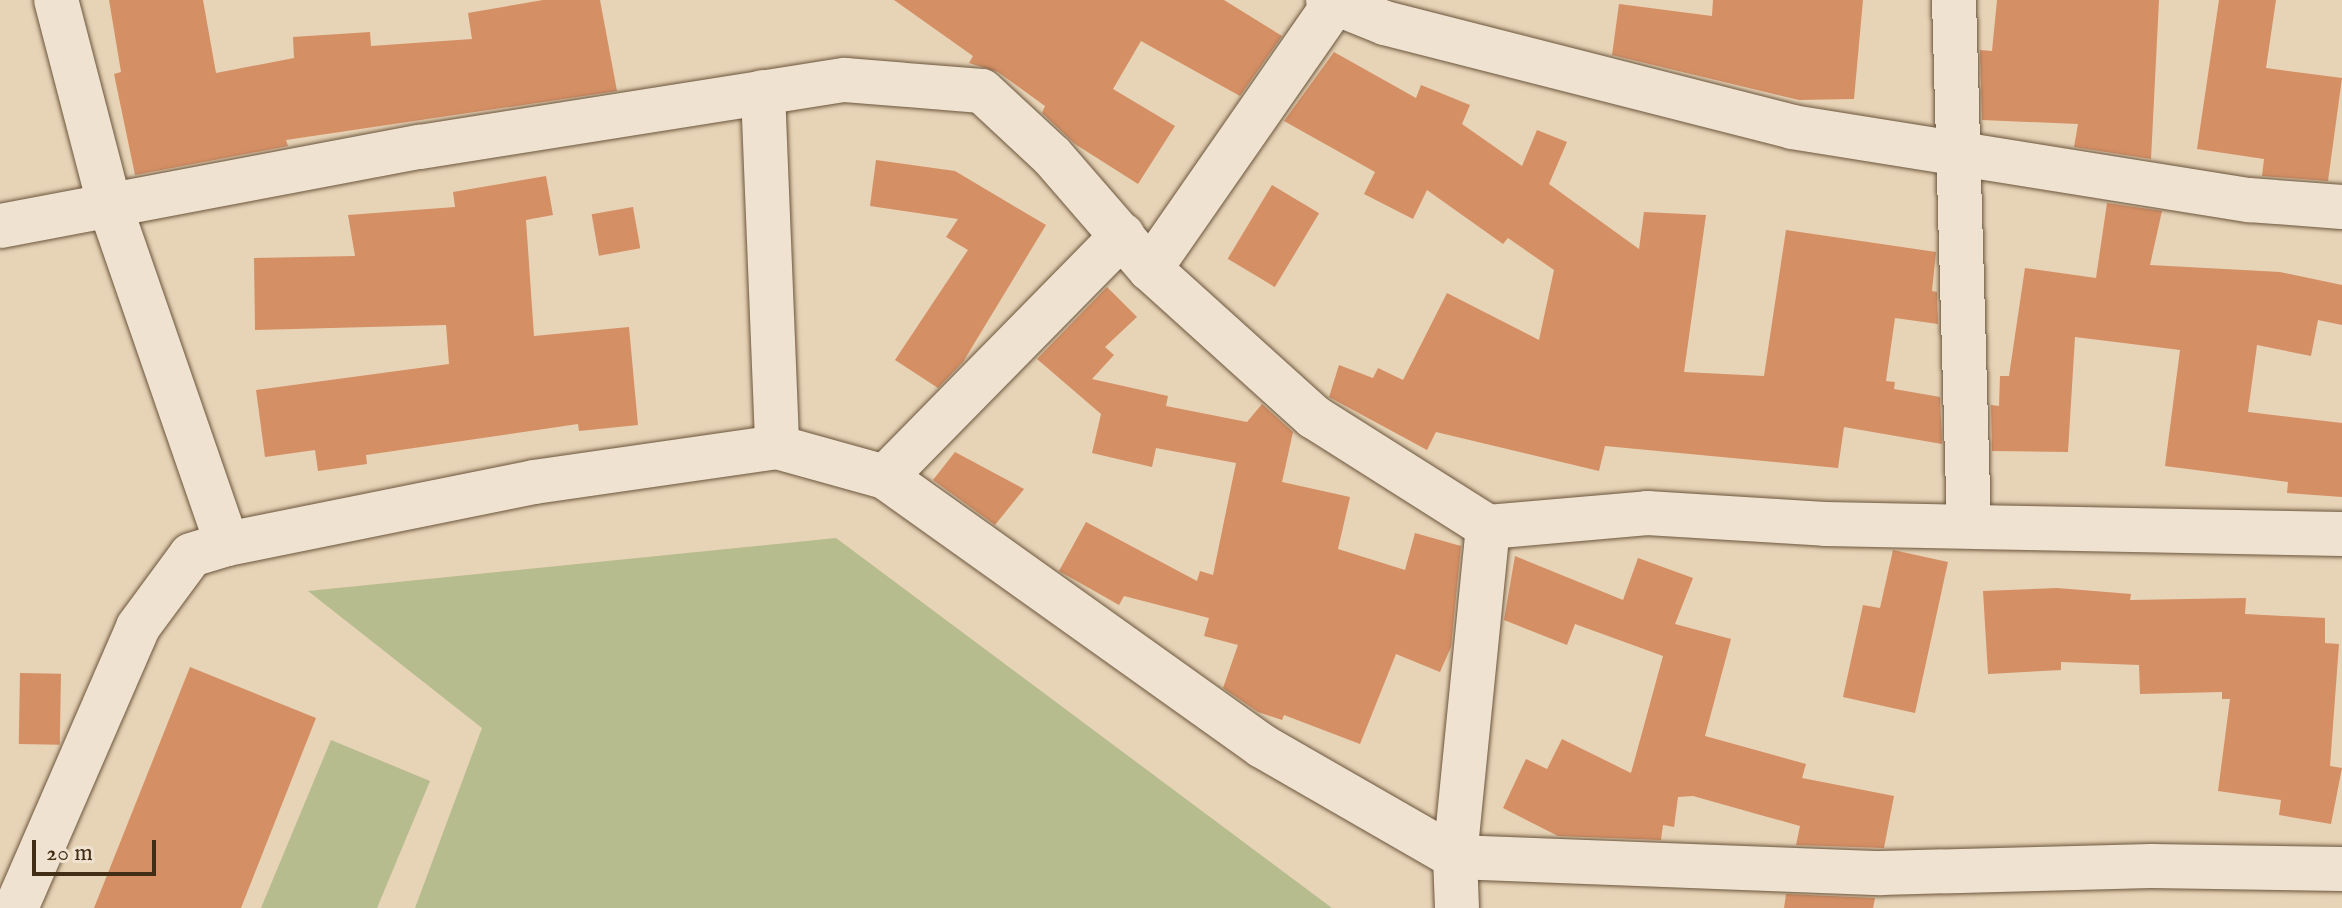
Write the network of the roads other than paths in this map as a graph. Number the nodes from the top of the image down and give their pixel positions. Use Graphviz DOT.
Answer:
graph roads {
  1 [pos="56,0"];
  2 [pos="1954,0"];
  3 [pos="1333,1"];
  4 [pos="763,92"];
  5 [pos="1958,153"];
  6 [pos="110,207"];
  7 [pos="2342,207"];
  8 [pos="0,226"];
  9 [pos="1123,235"];
  10 [pos="1150,269"];
  11 [pos="777,447"];
  12 [pos="885,477"];
  13 [pos="1969,526"];
  14 [pos="1488,527"];
  15 [pos="2342,534"];
  16 [pos="227,544"];
  17 [pos="1455,857"];
  18 [pos="2342,869"];
  19 [pos="16,908"];
  20 [pos="1457,908"];
  1 -- 6 [label="street"];
  2 -- 5 [label="street"];
  3 -- 5 [label="street"];
  3 -- 10 [label="street"];
  4 -- 6 [label="street"];
  4 -- 9 [label="street"];
  4 -- 11 [label="street"];
  5 -- 7 [label="street"];
  5 -- 13 [label="street"];
  6 -- 8 [label="street"];
  6 -- 16 [label="street"];
  9 -- 10 [label="street"];
  9 -- 12 [label="street"];
  10 -- 14 [label="street"];
  11 -- 12 [label="street"];
  11 -- 16 [label="street"];
  12 -- 17 [label="street"];
  13 -- 14 [label="street"];
  13 -- 15 [label="street"];
  14 -- 17 [label="street"];
  16 -- 19 [label="street"];
  17 -- 18 [label="street"];
  17 -- 20 [label="street"];
}
